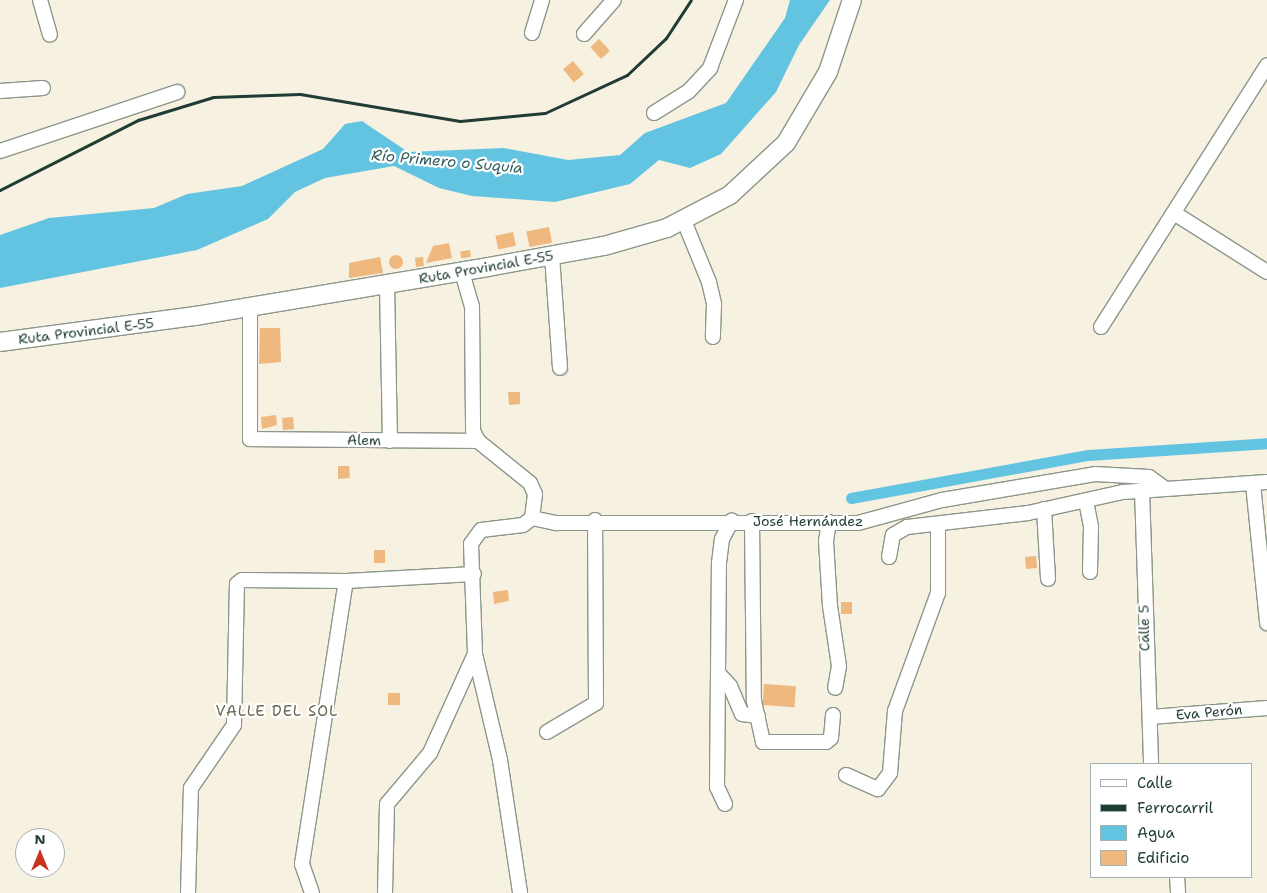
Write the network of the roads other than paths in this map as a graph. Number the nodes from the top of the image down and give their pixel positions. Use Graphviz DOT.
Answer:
graph roads {
  1 [pos="40,0"];
  2 [pos="542,0"];
  3 [pos="614,0"];
  4 [pos="736,0"];
  5 [pos="852,0"];
  6 [pos="532,33"];
  7 [pos="584,34"];
  8 [pos="50,35"];
  9 [pos="1267,65"];
  10 [pos="43,88"];
  11 [pos="0,91"];
  12 [pos="177,92"];
  13 [pos="654,113"];
  14 [pos="0,150"];
  15 [pos="1174,213"];
  16 [pos="684,221"];
  17 [pos="552,256"];
  18 [pos="462,272"];
  19 [pos="1267,272"];
  20 [pos="387,285"];
  21 [pos="250,307"];
  22 [pos="1101,327"];
  23 [pos="713,337"];
  24 [pos="0,342"];
  25 [pos="560,368"];
  26 [pos="390,440"];
  27 [pos="478,440"];
  28 [pos="1260,483"];
  29 [pos="1164,488"];
  30 [pos="1142,490"];
  31 [pos="1086,501"];
  32 [pos="1044,510"];
  33 [pos="532,518"];
  34 [pos="595,520"];
  35 [pos="732,520"];
  36 [pos="752,520"];
  37 [pos="829,522"];
  38 [pos="938,524"];
  39 [pos="889,557"];
  40 [pos="1090,572"];
  41 [pos="474,574"];
  42 [pos="1048,579"];
  43 [pos="346,582"];
  44 [pos="1267,623"];
  45 [pos="475,654"];
  46 [pos="718,672"];
  47 [pos="836,688"];
  48 [pos="1267,708"];
  49 [pos="833,715"];
  50 [pos="758,716"];
  51 [pos="1151,717"];
  52 [pos="547,732"];
  53 [pos="1151,763"];
  54 [pos="846,775"];
  55 [pos="725,804"];
  56 [pos="1177,878"];
  57 [pos="188,893"];
  58 [pos="312,893"];
  59 [pos="385,893"];
  60 [pos="520,893"];
  61 [pos="1178,893"];
  1 -- 8 [label="street"];
  2 -- 6 [label="street"];
  3 -- 7 [label="street"];
  4 -- 13 [label="street"];
  5 -- 16 [label="main road, Ruta Provincial E-55"];
  9 -- 15 [label="street"];
  10 -- 11 [label="street"];
  12 -- 14 [label="street"];
  15 -- 19 [label="street"];
  15 -- 22 [label="street"];
  16 -- 17 [label="main road, Ruta Provincial E-55"];
  16 -- 23 [label="street"];
  17 -- 18 [label="main road, Ruta Provincial E-55"];
  17 -- 25 [label="street"];
  18 -- 20 [label="main road, Ruta Provincial E-55"];
  18 -- 27 [label="street"];
  20 -- 21 [label="main road, Ruta Provincial E-55"];
  20 -- 26 [label="street"];
  21 -- 24 [label="main road, Ruta Provincial E-55"];
  21 -- 26 [label="street, Alem"];
  26 -- 27 [label="street, Alem"];
  27 -- 33 [label="street"];
  28 -- 29 [label="street"];
  28 -- 44 [label="street"];
  29 -- 30 [label="street"];
  29 -- 37 [label="street, José Hernández"];
  30 -- 31 [label="street"];
  30 -- 51 [label="street, Calle 5"];
  31 -- 32 [label="street"];
  31 -- 40 [label="street"];
  32 -- 38 [label="street"];
  32 -- 42 [label="street"];
  33 -- 34 [label="street, José Hernández"];
  33 -- 41 [label="street"];
  34 -- 35 [label="street, José Hernández"];
  34 -- 52 [label="street"];
  35 -- 36 [label="street, José Hernández"];
  35 -- 46 [label="street"];
  36 -- 37 [label="street, José Hernández"];
  36 -- 50 [label="street"];
  37 -- 47 [label="street"];
  38 -- 39 [label="street"];
  38 -- 54 [label="street"];
  41 -- 43 [label="street"];
  41 -- 45 [label="street"];
  43 -- 57 [label="street"];
  43 -- 58 [label="street"];
  45 -- 59 [label="street"];
  45 -- 60 [label="street"];
  46 -- 50 [label="street"];
  46 -- 55 [label="street"];
  48 -- 51 [label="street, Eva Perón"];
  49 -- 50 [label="street"];
  51 -- 53 [label="street, Calle 5"];
  56 -- 61 [label="street"];
}
